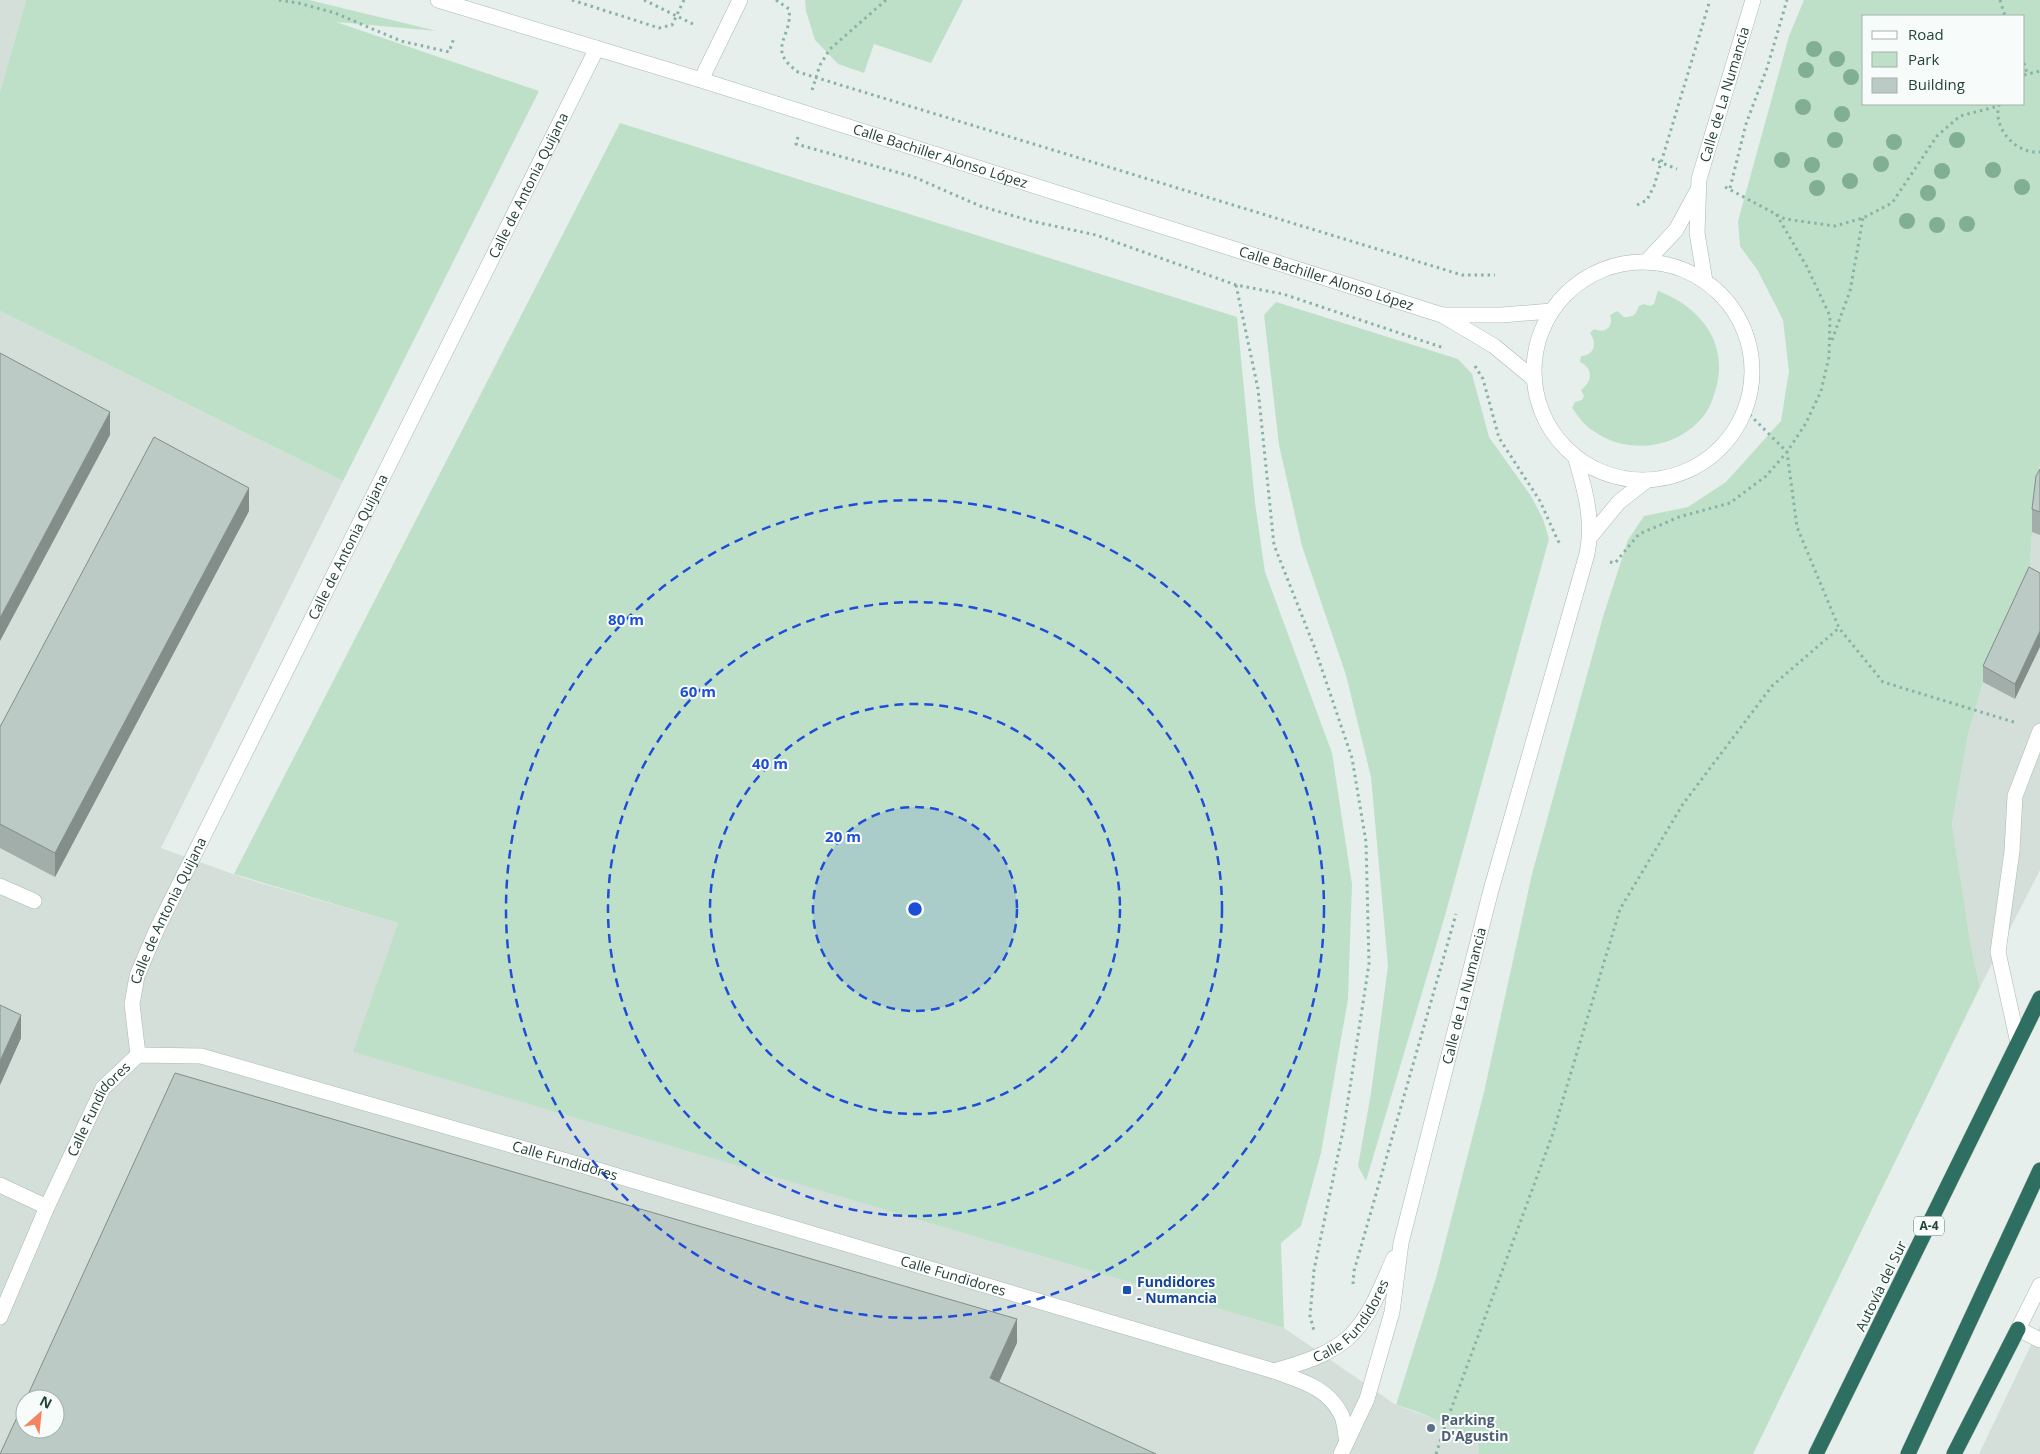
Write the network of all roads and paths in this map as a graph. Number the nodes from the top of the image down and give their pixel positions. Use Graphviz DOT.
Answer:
graph roads {
  1 [pos="279,0"];
  2 [pos="438,0"];
  3 [pos="572,0"];
  4 [pos="644,0"];
  5 [pos="684,0"];
  6 [pos="740,0"];
  7 [pos="776,0"];
  8 [pos="886,0"];
  9 [pos="1710,0"];
  10 [pos="1753,0"];
  11 [pos="1787,0"];
  12 [pos="2000,0"];
  13 [pos="2005,15"];
  14 [pos="676,16"];
  15 [pos="692,24"];
  16 [pos="454,38"];
  17 [pos="597,48"];
  18 [pos="2040,71"];
  19 [pos="2026,74"];
  20 [pos="815,78"];
  21 [pos="701,80"];
  22 [pos="1999,105"];
  23 [pos="805,113"];
  24 [pos="2040,152"];
  25 [pos="1652,159"];
  26 [pos="1662,162"];
  27 [pos="1699,184"];
  28 [pos="1730,188"];
  29 [pos="1637,205"];
  30 [pos="1774,212"];
  31 [pos="1863,218"];
  32 [pos="1646,262"];
  33 [pos="1496,275"];
  34 [pos="1705,281"];
  35 [pos="1236,285"];
  36 [pos="1551,311"];
  37 [pos="1442,315"];
  38 [pos="1830,343"];
  39 [pos="1445,348"];
  40 [pos="1474,364"];
  41 [pos="1534,380"];
  42 [pos="1745,410"];
  43 [pos="1788,452"];
  44 [pos="1575,456"];
  45 [pos="1647,480"];
  46 [pos="1590,537"];
  47 [pos="1587,554"];
  48 [pos="1839,628"];
  49 [pos="2022,725"];
  50 [pos="2040,731"];
  51 [pos="0,886"];
  52 [pos="34,901"];
  53 [pos="1456,913"];
  54 [pos="2040,998"];
  55 [pos="2018,1043"];
  56 [pos="138,1055"];
  57 [pos="2040,1170"];
  58 [pos="0,1185"];
  59 [pos="47,1207"];
  60 [pos="1401,1243"];
  61 [pos="2040,1285"];
  62 [pos="1352,1291"];
  63 [pos="0,1316"];
  64 [pos="2018,1329"];
  65 [pos="2040,1340"];
  66 [pos="1319,1355"];
  67 [pos="1274,1371"];
  68 [pos="1344,1447"];
  69 [pos="1436,1454"];
  70 [pos="1816,1454"];
  71 [pos="1908,1454"];
  72 [pos="1954,1454"];
  1 -- 16 [label="path"];
  2 -- 17 [label="street, Calle Bachiller Alonso López"];
  3 -- 14 [label="path"];
  4 -- 14 [label="path"];
  5 -- 14 [label="path"];
  6 -- 21 [label="street"];
  7 -- 20 [label="path"];
  8 -- 20 [label="path"];
  9 -- 26 [label="path"];
  10 -- 27 [label="street, Calle de La Numancia"];
  11 -- 28 [label="path"];
  12 -- 13 [label="path"];
  14 -- 15 [label="path"];
  17 -- 21 [label="street, Calle Bachiller Alonso López"];
  17 -- 56 [label="street, Calle de Antonia Quijana"];
  18 -- 19 [label="path"];
  20 -- 23 [label="path"];
  20 -- 33 [label="path"];
  21 -- 23 [label="street, Calle Bachiller Alonso López"];
  22 -- 24 [label="path"];
  22 -- 31 [label="path"];
  23 -- 35 [label="path"];
  23 -- 37 [label="street, Calle Bachiller Alonso López"];
  25 -- 26 [label="path"];
  26 -- 27 [label="path"];
  26 -- 29 [label="path"];
  27 -- 28 [label="path"];
  27 -- 32 [label="street, Calle de La Numancia"];
  27 -- 34 [label="street, Calle de La Numancia"];
  28 -- 30 [label="path"];
  30 -- 31 [label="path"];
  30 -- 38 [label="path"];
  31 -- 38 [label="path"];
  32 -- 34 [label="street"];
  32 -- 36 [label="street"];
  34 -- 42 [label="street"];
  35 -- 39 [label="path"];
  35 -- 66 [label="path"];
  36 -- 37 [label="street, Calle Bachiller Alonso López"];
  36 -- 41 [label="street"];
  37 -- 41 [label="street, Calle Bachiller Alonso López"];
  38 -- 43 [label="path"];
  40 -- 47 [label="path"];
  41 -- 44 [label="street"];
  42 -- 43 [label="path"];
  42 -- 45 [label="street"];
  43 -- 47 [label="path"];
  43 -- 48 [label="path"];
  44 -- 45 [label="street"];
  44 -- 46 [label="street, Calle de La Numancia"];
  45 -- 46 [label="street, Calle de La Numancia"];
  46 -- 47 [label="street, Calle de La Numancia"];
  47 -- 60 [label="street, Calle de La Numancia"];
  48 -- 49 [label="path"];
  48 -- 69 [label="path"];
  50 -- 55 [label="street"];
  51 -- 52 [label="street"];
  53 -- 62 [label="path"];
  54 -- 55 [label="highway, Autovía del Sur / A-4"];
  55 -- 70 [label="highway, Autovía del Sur / A-4"];
  56 -- 59 [label="street, Calle Fundidores"];
  56 -- 67 [label="street, Calle Fundidores"];
  57 -- 71 [label="highway"];
  58 -- 59 [label="street"];
  59 -- 63 [label="street, Calle Fundidores"];
  60 -- 66 [label="street, Calle Fundidores"];
  60 -- 68 [label="street, Calle de La Numancia"];
  61 -- 64 [label="street"];
  64 -- 65 [label="street"];
  64 -- 72 [label="highway"];
  66 -- 67 [label="street, Calle Fundidores"];
  67 -- 68 [label="street, Calle Fundidores"];
}
